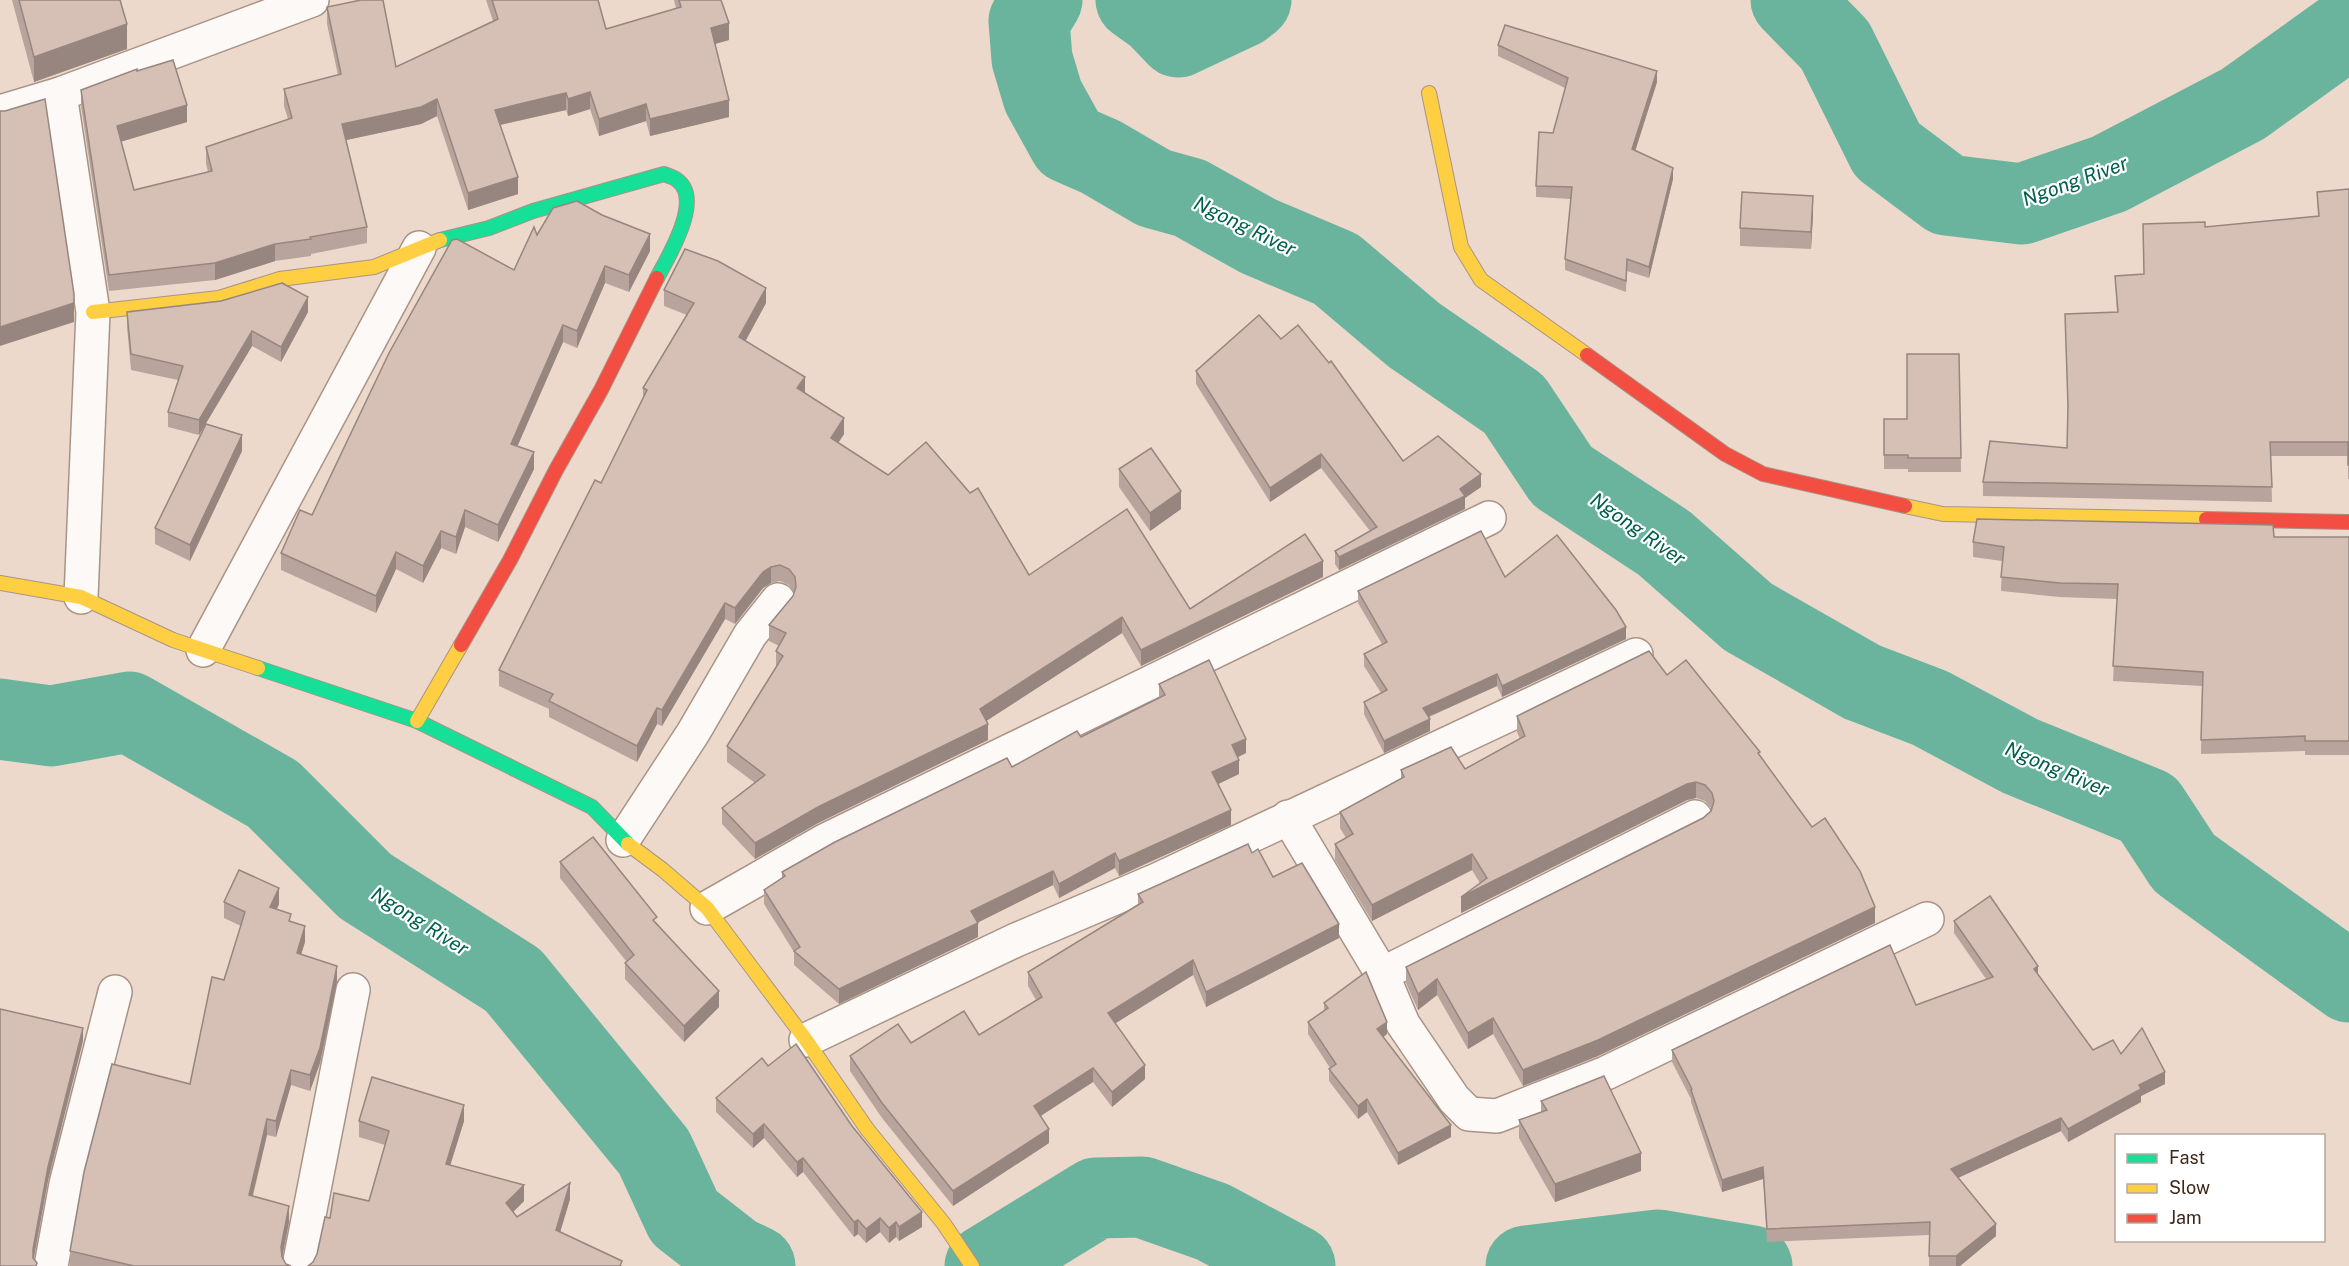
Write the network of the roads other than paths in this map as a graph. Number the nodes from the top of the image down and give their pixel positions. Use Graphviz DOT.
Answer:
graph roads {
  1 [pos="312,0"];
  2 [pos="1429,93"];
  3 [pos="60,94"];
  4 [pos="0,112"];
  5 [pos="419,248"];
  6 [pos="93,312"];
  7 [pos="1489,518"];
  8 [pos="2349,522"];
  9 [pos="0,583"];
  10 [pos="81,597"];
  11 [pos="778,600"];
  12 [pos="203,650"];
  13 [pos="1636,655"];
  14 [pos="417,722"];
  15 [pos="1288,817"];
  16 [pos="1695,817"];
  17 [pos="623,840"];
  18 [pos="707,908"];
  19 [pos="1927,919"];
  20 [pos="1382,974"];
  21 [pos="353,990"];
  22 [pos="115,992"];
  23 [pos="806,1040"];
  24 [pos="51,1266"];
  25 [pos="299,1266"];
  26 [pos="972,1266"];
  1 -- 3 [label="street"];
  2 -- 8 [label="street"];
  3 -- 4 [label="street"];
  3 -- 6 [label="street"];
  5 -- 6 [label="street"];
  5 -- 12 [label="street"];
  5 -- 14 [label="street"];
  6 -- 10 [label="street"];
  7 -- 18 [label="street"];
  9 -- 10 [label="street"];
  10 -- 12 [label="street"];
  11 -- 17 [label="street"];
  12 -- 14 [label="street"];
  13 -- 15 [label="street"];
  14 -- 17 [label="street"];
  15 -- 20 [label="street"];
  15 -- 23 [label="street"];
  16 -- 20 [label="street"];
  17 -- 18 [label="street"];
  18 -- 23 [label="street"];
  19 -- 20 [label="street"];
  21 -- 25 [label="street"];
  22 -- 24 [label="street"];
  23 -- 26 [label="street"];
}
